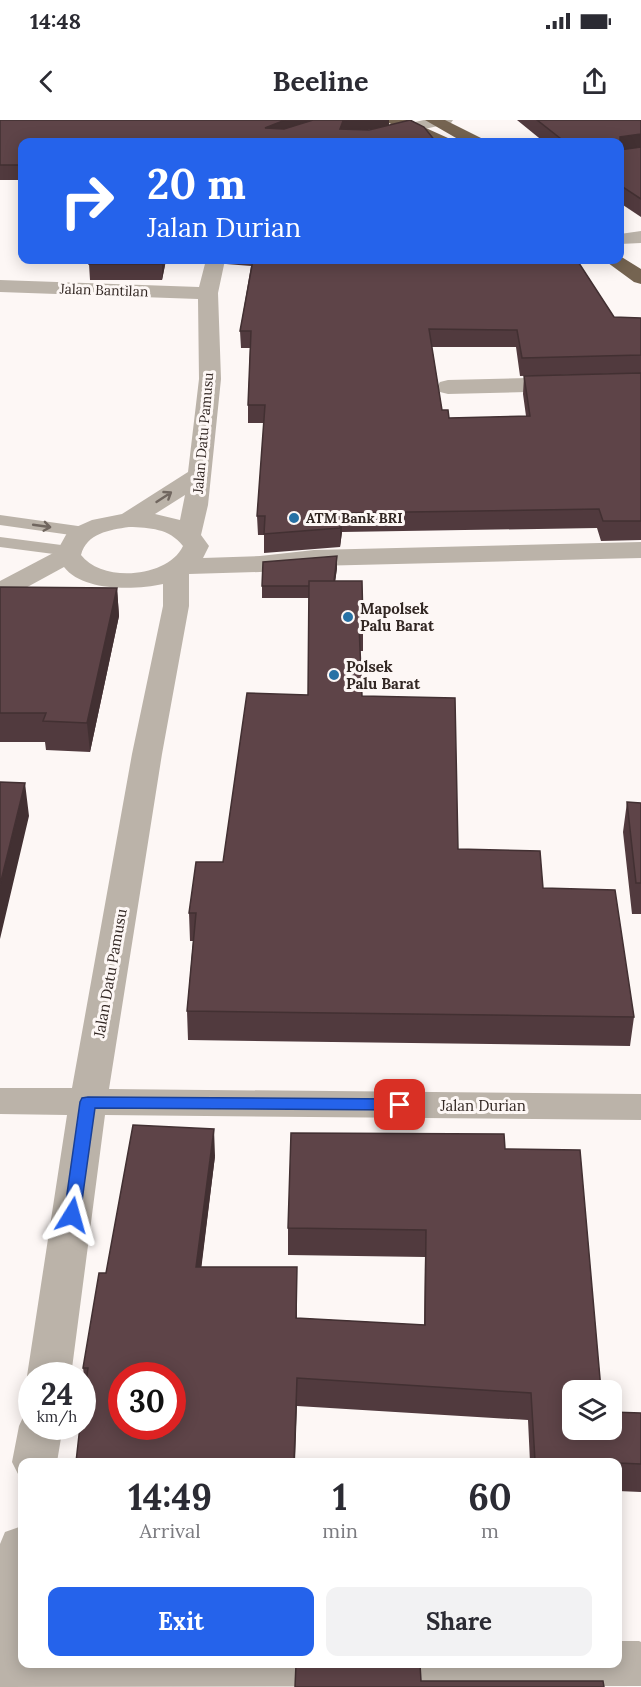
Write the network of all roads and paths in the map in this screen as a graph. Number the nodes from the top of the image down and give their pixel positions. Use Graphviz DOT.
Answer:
graph roads {
  1 [pos="395,120"];
  2 [pos="438,121"];
  3 [pos="415,128"];
  4 [pos="368,138"];
  5 [pos="434,138"];
  6 [pos="469,138"];
  7 [pos="641,237"];
  8 [pos="624,238"];
  9 [pos="624,241"];
  10 [pos="641,253"];
  11 [pos="214,264"];
  12 [pos="620,264"];
  13 [pos="641,278"];
  14 [pos="0,286"];
  15 [pos="208,293"];
  16 [pos="641,382"];
  17 [pos="448,387"];
  18 [pos="200,475"];
  19 [pos="0,520"];
  20 [pos="129,520"];
  21 [pos="85,532"];
  22 [pos="0,542"];
  23 [pos="641,550"];
  24 [pos="69,553"];
  25 [pos="186,554"];
  26 [pos="131,581"];
  27 [pos="0,591"];
  28 [pos="0,597"];
  29 [pos="170,633"];
  30 [pos="0,1101"];
  31 [pos="88,1102"];
  32 [pos="641,1107"];
  33 [pos="51,1362"];
  34 [pos="39,1440"];
  35 [pos="36,1458"];
  36 [pos="18,1573"];
  37 [pos="639,1664"];
  38 [pos="622,1665"];
  39 [pos="523,1668"];
  40 [pos="1,1686"];
  1 -- 3 [label="highway"];
  2 -- 3 [label="street"];
  2 -- 6 [label="highway"];
  3 -- 4 [label="street"];
  3 -- 5 [label="highway"];
  7 -- 8 [label="street"];
  9 -- 10 [label="highway"];
  11 -- 15 [label="street, Jalan Datu Pamusu"];
  12 -- 13 [label="highway"];
  14 -- 15 [label="street, Jalan Bantilan"];
  15 -- 18 [label="street, Jalan Datu Pamusu"];
  16 -- 17 [label="street"];
  20 -- 18 [label="street, one-way"];
  18 -- 25 [label="street, Jalan Datu Pamusu"];
  19 -- 21 [label="lane, one-way"];
  20 -- 21 [label="street"];
  20 -- 25 [label="street"];
  21 -- 24 [label="street"];
  22 -- 24 [label="lane"];
  23 -- 25 [label="street"];
  24 -- 26 [label="street"];
  24 -- 27 [label="street"];
  25 -- 26 [label="street"];
  25 -- 29 [label="street, Jalan Datu Pamusu"];
  26 -- 28 [label="street"];
  26 -- 29 [label="street"];
  29 -- 31 [label="street, Jalan Datu Pamusu"];
  30 -- 31 [label="street, Jalan Durian"];
  31 -- 32 [label="street, Jalan Durian"];
  31 -- 33 [label="street, Jalan Datu Pamusu"];
  34 -- 35 [label="street"];
  36 -- 40 [label="street"];
  37 -- 38 [label="street"];
  39 -- 40 [label="street"];
}
